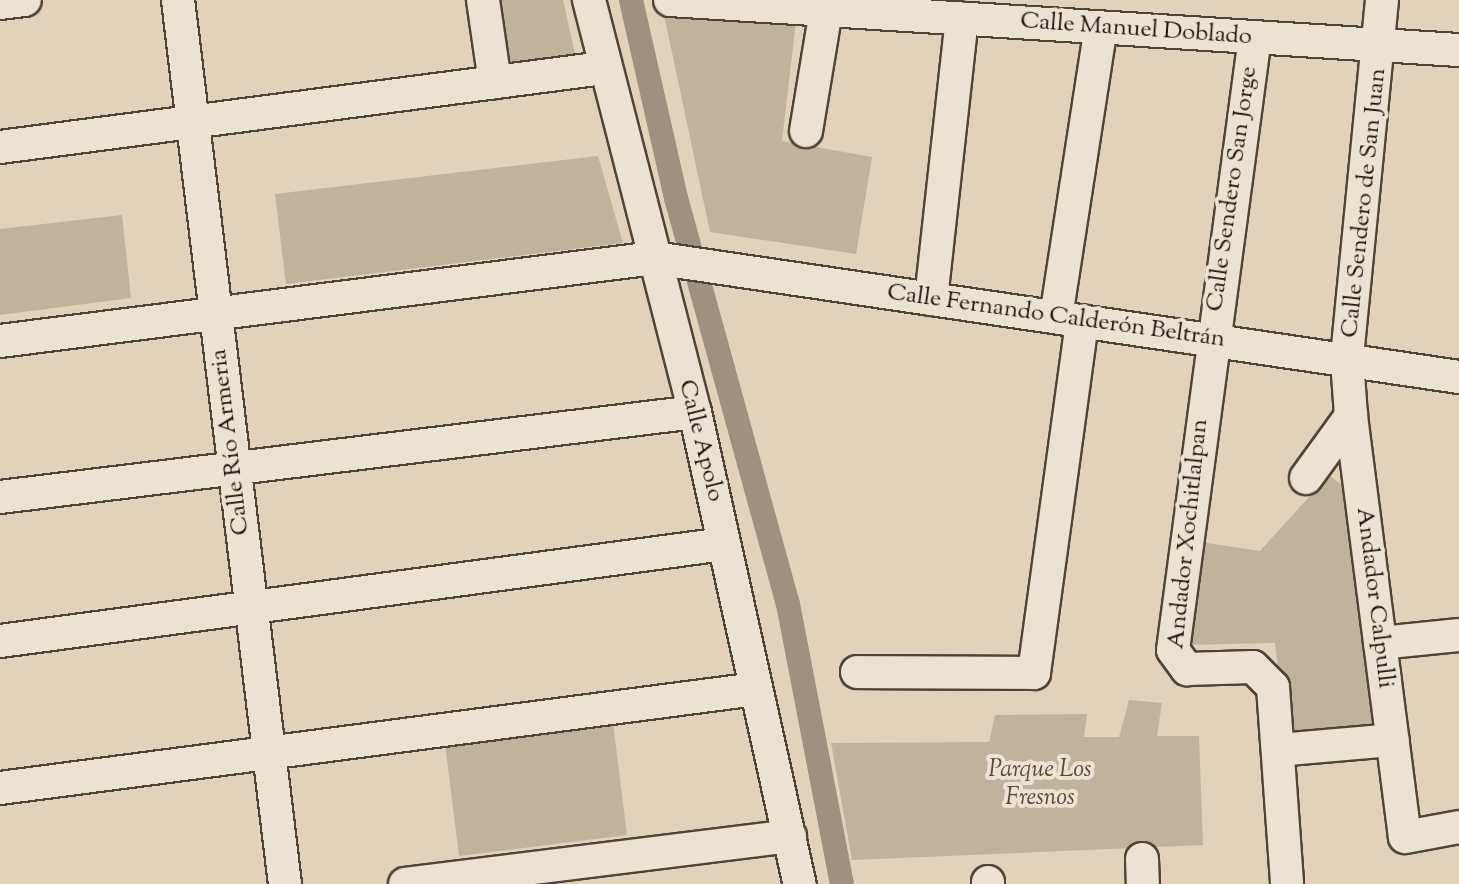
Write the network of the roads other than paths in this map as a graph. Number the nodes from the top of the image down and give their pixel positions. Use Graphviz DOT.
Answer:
graph roads {
  1 [pos="25,0"];
  2 [pos="178,0"];
  3 [pos="483,0"];
  4 [pos="589,0"];
  5 [pos="670,0"];
  6 [pos="1382,0"];
  7 [pos="0,3"];
  8 [pos="826,10"];
  9 [pos="962,19"];
  10 [pos="1101,27"];
  11 [pos="1255,37"];
  12 [pos="1383,45"];
  13 [pos="1459,50"];
  14 [pos="603,68"];
  15 [pos="495,82"];
  16 [pos="193,122"];
  17 [pos="806,131"];
  18 [pos="0,147"];
  19 [pos="666,259"];
  20 [pos="931,299"];
  21 [pos="216,314"];
  22 [pos="1069,319"];
  23 [pos="1210,340"];
  24 [pos="0,341"];
  25 [pos="1347,360"];
  26 [pos="1459,377"];
  27 [pos="695,412"];
  28 [pos="1351,416"];
  29 [pos="234,468"];
  30 [pos="1306,478"];
  31 [pos="0,497"];
  32 [pos="724,544"];
  33 [pos="251,607"];
  34 [pos="1459,635"];
  35 [pos="0,641"];
  36 [pos="1380,643"];
  37 [pos="857,672"];
  38 [pos="756,689"];
  39 [pos="1393,740"];
  40 [pos="1278,750"];
  41 [pos="269,753"];
  42 [pos="0,788"];
  43 [pos="1459,827"];
  44 [pos="790,836"];
  45 [pos="285,884"];
  46 [pos="405,884"];
  47 [pos="800,884"];
  48 [pos="1287,884"];
  1 -- 7 [label="street"];
  2 -- 16 [label="street, Calle Río Armeria"];
  3 -- 15 [label="street"];
  4 -- 14 [label="street, Calle Apolo"];
  5 -- 8 [label="street, Calle Manuel Doblado"];
  6 -- 12 [label="street, Calle Sendero de San Juan"];
  8 -- 9 [label="street, Calle Manuel Doblado"];
  8 -- 17 [label="street"];
  9 -- 10 [label="street, Calle Manuel Doblado"];
  9 -- 20 [label="street"];
  10 -- 11 [label="street, Calle Manuel Doblado"];
  10 -- 22 [label="street"];
  11 -- 12 [label="street, Calle Manuel Doblado"];
  11 -- 23 [label="street, Calle Sendero San Jorge"];
  12 -- 13 [label="street, Calle Manuel Doblado"];
  12 -- 25 [label="street, Calle Sendero de San Juan"];
  14 -- 15 [label="street"];
  14 -- 19 [label="street, Calle Apolo"];
  15 -- 16 [label="street"];
  16 -- 18 [label="street"];
  16 -- 21 [label="street, Calle Río Armeria"];
  19 -- 20 [label="street, Calle Fernando Calderón Beltrán"];
  19 -- 21 [label="street, Calle Fernando Calderón Beltrán"];
  19 -- 27 [label="street, Calle Apolo"];
  20 -- 22 [label="street, Calle Fernando Calderón Beltrán"];
  21 -- 24 [label="street, Calle Fernando Calderón Beltrán"];
  21 -- 29 [label="street, Calle Río Armeria"];
  22 -- 23 [label="street, Calle Fernando Calderón Beltrán"];
  22 -- 37 [label="street"];
  23 -- 25 [label="street, Calle Fernando Calderón Beltrán"];
  23 -- 40 [label="street, Andador Xochitlalpan"];
  25 -- 26 [label="street, Calle Fernando Calderón Beltrán"];
  25 -- 28 [label="street, Andador Calpulli"];
  27 -- 29 [label="street"];
  27 -- 32 [label="street, Calle Apolo"];
  28 -- 30 [label="street"];
  28 -- 36 [label="street, Andador Calpulli"];
  29 -- 31 [label="street"];
  29 -- 33 [label="street, Calle Río Armeria"];
  32 -- 33 [label="street"];
  32 -- 38 [label="street, Calle Apolo"];
  33 -- 35 [label="street"];
  33 -- 41 [label="street, Calle Río Armeria"];
  34 -- 36 [label="street"];
  36 -- 39 [label="street, Andador Calpulli"];
  38 -- 41 [label="street"];
  38 -- 44 [label="street, Calle Apolo"];
  39 -- 40 [label="street"];
  39 -- 43 [label="street, Andador Calpulli"];
  40 -- 48 [label="street, Andador Xochitlalpan"];
  41 -- 42 [label="street"];
  41 -- 45 [label="street, Calle Río Armeria"];
  44 -- 46 [label="street"];
  44 -- 47 [label="street, Calle Apolo"];
}
